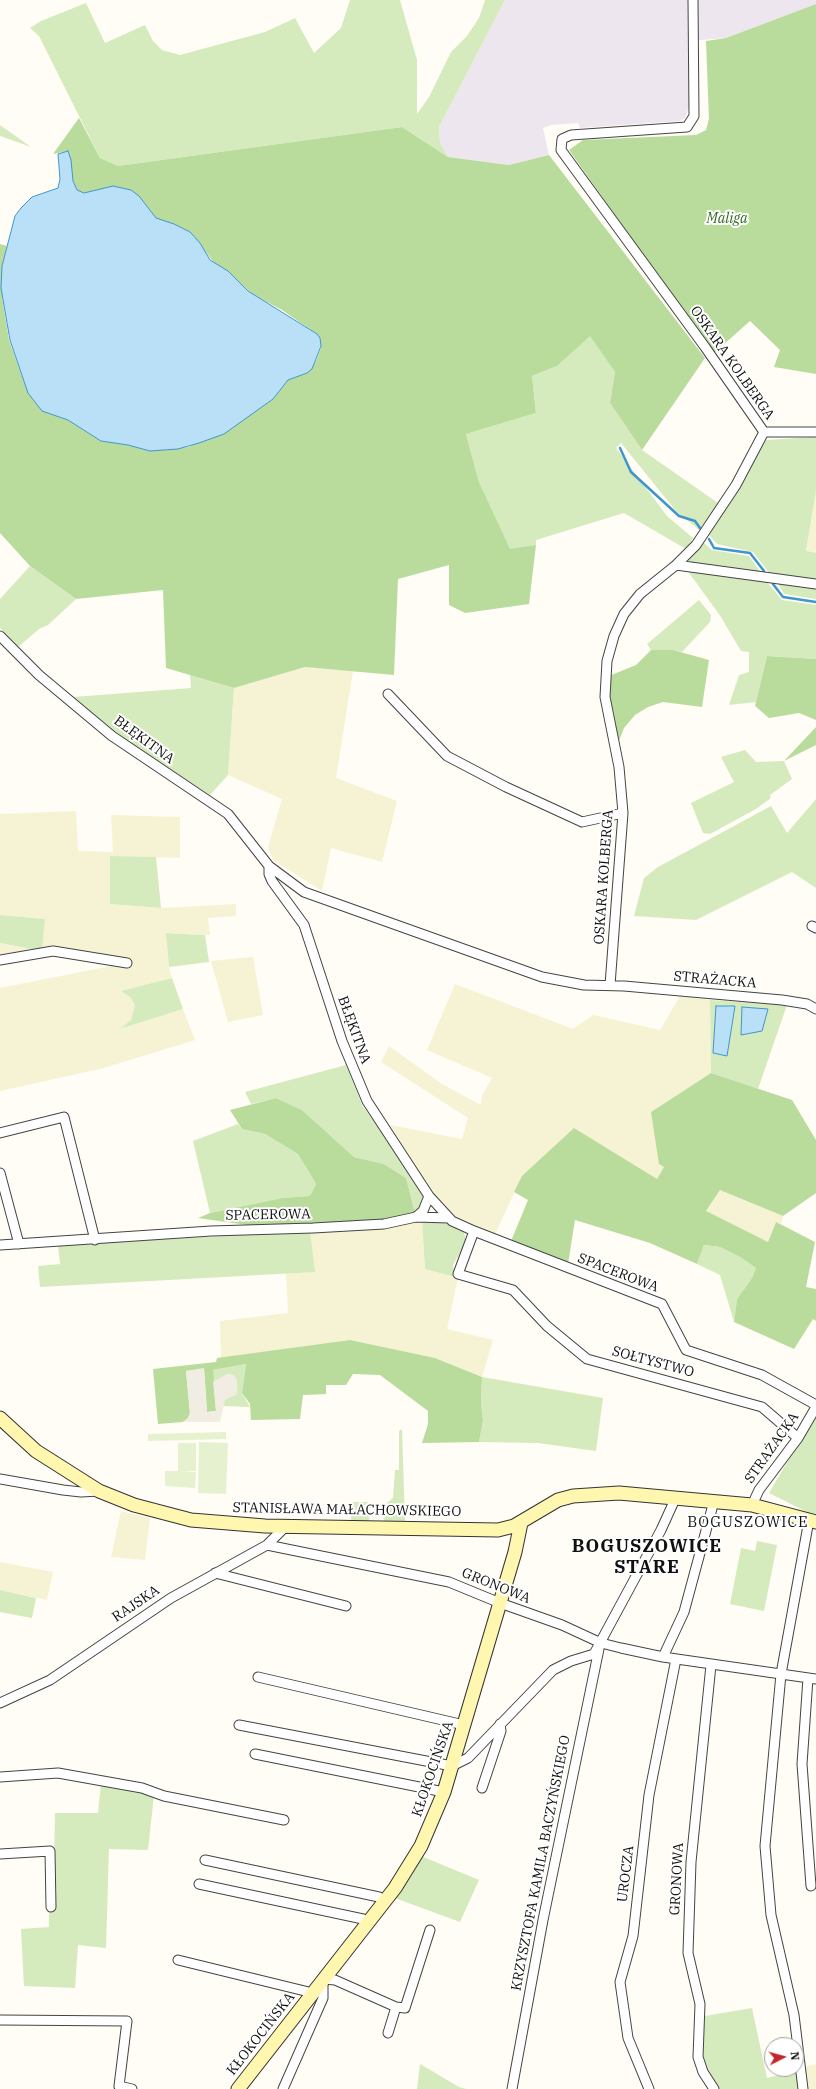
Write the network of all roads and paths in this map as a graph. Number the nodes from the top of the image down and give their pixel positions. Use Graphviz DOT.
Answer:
graph roads {
  1 [pos="693,0"];
  2 [pos="764,432"];
  3 [pos="816,432"];
  4 [pos="676,565"];
  5 [pos="816,584"];
  6 [pos="0,636"];
  7 [pos="388,694"];
  8 [pos="624,813"];
  9 [pos="269,866"];
  10 [pos="0,960"];
  11 [pos="127,963"];
  12 [pos="610,985"];
  13 [pos="816,1009"];
  14 [pos="0,1133"];
  15 [pos="0,1173"];
  16 [pos="429,1196"];
  17 [pos="416,1217"];
  18 [pos="449,1218"];
  19 [pos="474,1232"];
  20 [pos="95,1240"];
  21 [pos="19,1244"];
  22 [pos="0,1246"];
  23 [pos="816,1406"];
  24 [pos="0,1418"];
  25 [pos="798,1438"];
  26 [pos="0,1480"];
  27 [pos="99,1491"];
  28 [pos="676,1497"];
  29 [pos="714,1501"];
  30 [pos="752,1505"];
  31 [pos="812,1521"];
  32 [pos="521,1523"];
  33 [pos="286,1526"];
  34 [pos="267,1545"];
  35 [pos="215,1573"];
  36 [pos="500,1603"];
  37 [pos="346,1606"];
  38 [pos="601,1643"];
  39 [pos="663,1657"];
  40 [pos="676,1659"];
  41 [pos="711,1664"];
  42 [pos="781,1674"];
  43 [pos="258,1677"];
  44 [pos="812,1678"];
  45 [pos="0,1703"];
  46 [pos="500,1724"];
  47 [pos="239,1725"];
  48 [pos="464,1725"];
  49 [pos="255,1754"];
  50 [pos="452,1766"];
  51 [pos="0,1777"];
  52 [pos="482,1788"];
  53 [pos="444,1792"];
  54 [pos="284,1820"];
  55 [pos="0,1854"];
  56 [pos="205,1860"];
  57 [pos="199,1884"];
  58 [pos="811,1886"];
  59 [pos="385,1900"];
  60 [pos="51,1908"];
  61 [pos="367,1922"];
  62 [pos="430,1930"];
  63 [pos="178,1960"];
  64 [pos="323,1979"];
  65 [pos="313,1993"];
  66 [pos="396,2007"];
  67 [pos="0,2020"];
  68 [pos="388,2033"];
  69 [pos="132,2089"];
  70 [pos="238,2089"];
  71 [pos="283,2089"];
  72 [pos="512,2089"];
  73 [pos="649,2089"];
  74 [pos="714,2089"];
  75 [pos="803,2089"];
  1 -- 2 [label="street, OSKARA KOLBERGA"];
  2 -- 3 [label="street"];
  2 -- 4 [label="street, OSKARA KOLBERGA"];
  4 -- 5 [label="street"];
  4 -- 8 [label="street, OSKARA KOLBERGA"];
  6 -- 9 [label="street, BŁĘKITNA"];
  7 -- 8 [label="street"];
  8 -- 12 [label="street, OSKARA KOLBERGA"];
  9 -- 12 [label="street, BŁĘKITNA"];
  9 -- 16 [label="street, BŁĘKITNA"];
  10 -- 11 [label="street"];
  12 -- 13 [label="street, STRAŻACKA"];
  14 -- 20 [label="street"];
  15 -- 21 [label="street"];
  16 -- 17 [label="street"];
  16 -- 18 [label="street, BŁĘKITNA"];
  17 -- 18 [label="street, SPACEROWA"];
  17 -- 20 [label="street, SPACEROWA"];
  18 -- 19 [label="street, SPACEROWA"];
  19 -- 23 [label="street, SPACEROWA"];
  19 -- 25 [label="street, SOŁTYSTWO"];
  20 -- 21 [label="street, SPACEROWA"];
  21 -- 22 [label="street, SPACEROWA"];
  23 -- 25 [label="street, STRAŻACKA"];
  24 -- 27 [label="street, STANISŁAWA MAŁACHOWSKIEGO"];
  25 -- 30 [label="street, STRAŻACKA"];
  26 -- 27 [label="street"];
  27 -- 33 [label="street, STANISŁAWA MAŁACHOWSKIEGO"];
  28 -- 29 [label="street, STANISŁAWA MAŁACHOWSKIEGO"];
  28 -- 32 [label="street, STANISŁAWA MAŁACHOWSKIEGO"];
  28 -- 38 [label="street"];
  29 -- 30 [label="street, STANISŁAWA MAŁACHOWSKIEGO"];
  29 -- 39 [label="street"];
  30 -- 31 [label="street, STANISŁAWA MAŁACHOWSKIEGO"];
  31 -- 42 [label="street"];
  32 -- 33 [label="street, STANISŁAWA MAŁACHOWSKIEGO"];
  32 -- 36 [label="street, KŁOKOCIŃSKA"];
  33 -- 34 [label="street, RAJSKA"];
  34 -- 35 [label="street, RAJSKA"];
  34 -- 36 [label="street, GRONOWA"];
  35 -- 37 [label="street"];
  35 -- 45 [label="street, RAJSKA"];
  36 -- 38 [label="street, GRONOWA"];
  36 -- 48 [label="street, KŁOKOCIŃSKA"];
  38 -- 39 [label="street, GRONOWA"];
  38 -- 46 [label="street"];
  38 -- 72 [label="street, KRZYSZTOFA KAMILA BACZYŃSKIEGO"];
  39 -- 40 [label="street, GRONOWA"];
  40 -- 41 [label="street, GRONOWA"];
  40 -- 73 [label="street, UROCZA"];
  41 -- 42 [label="street, GRONOWA"];
  41 -- 74 [label="street, GRONOWA"];
  42 -- 44 [label="street, GRONOWA"];
  42 -- 75 [label="street"];
  43 -- 48 [label="street"];
  44 -- 58 [label="street"];
  46 -- 50 [label="street"];
  46 -- 52 [label="street"];
  47 -- 50 [label="street"];
  48 -- 50 [label="street, KŁOKOCIŃSKA"];
  49 -- 53 [label="street"];
  50 -- 53 [label="street, KŁOKOCIŃSKA"];
  51 -- 54 [label="street"];
  53 -- 59 [label="street, KŁOKOCIŃSKA"];
  55 -- 60 [label="street"];
  56 -- 59 [label="street"];
  57 -- 61 [label="street"];
  59 -- 61 [label="street, KŁOKOCIŃSKA"];
  61 -- 64 [label="street, KŁOKOCIŃSKA"];
  62 -- 66 [label="street"];
  63 -- 65 [label="street"];
  64 -- 65 [label="street, KŁOKOCIŃSKA"];
  64 -- 66 [label="street"];
  64 -- 71 [label="street"];
  65 -- 70 [label="street, KŁOKOCIŃSKA"];
  66 -- 68 [label="street"];
  67 -- 69 [label="street"];
}
